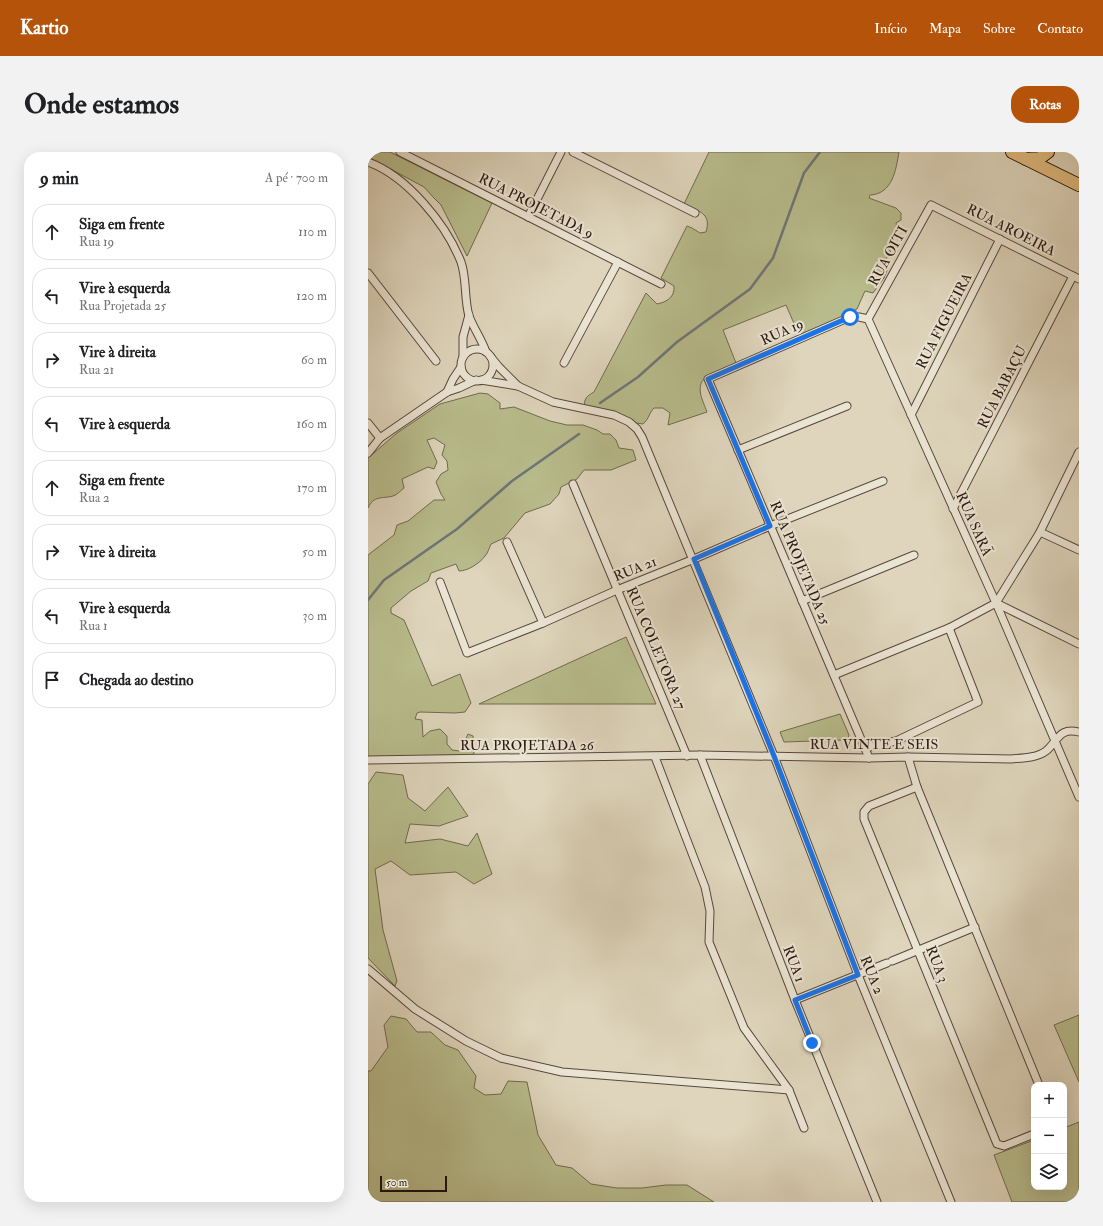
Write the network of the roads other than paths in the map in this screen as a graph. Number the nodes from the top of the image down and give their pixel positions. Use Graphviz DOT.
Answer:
graph roads {
  1 [pos="400,152"];
  2 [pos="561,152"];
  3 [pos="573,152"];
  4 [pos="1012,152"];
  5 [pos="1048,152"];
  6 [pos="1026,159"];
  7 [pos="368,162"];
  8 [pos="1079,185"];
  9 [pos="931,205"];
  10 [pos="695,213"];
  11 [pos="528,217"];
  12 [pos="1000,239"];
  13 [pos="618,262"];
  14 [pos="368,273"];
  15 [pos="1076,278"];
  16 [pos="661,284"];
  17 [pos="469,315"];
  18 [pos="868,319"];
  19 [pos="488,354"];
  20 [pos="463,357"];
  21 [pos="436,361"];
  22 [pos="564,363"];
  23 [pos="461,367"];
  24 [pos="708,379"];
  25 [pos="478,380"];
  26 [pos="518,386"];
  27 [pos="447,392"];
  28 [pos="847,406"];
  29 [pos="911,415"];
  30 [pos="368,423"];
  31 [pos="380,438"];
  32 [pos="738,450"];
  33 [pos="1079,452"];
  34 [pos="368,453"];
  35 [pos="883,481"];
  36 [pos="573,484"];
  37 [pos="953,509"];
  38 [pos="770,526"];
  39 [pos="1040,532"];
  40 [pos="507,542"];
  41 [pos="1079,550"];
  42 [pos="914,555"];
  43 [pos="694,559"];
  44 [pos="440,582"];
  45 [pos="617,590"];
  46 [pos="802,601"];
  47 [pos="996,603"];
  48 [pos="543,623"];
  49 [pos="949,628"];
  50 [pos="1079,644"];
  51 [pos="834,675"];
  52 [pos="1079,732"];
  53 [pos="1055,740"];
  54 [pos="865,748"];
  55 [pos="700,755"];
  56 [pos="687,756"];
  57 [pos="774,756"];
  58 [pos="655,757"];
  59 [pos="908,757"];
  60 [pos="869,758"];
  61 [pos="368,760"];
  62 [pos="917,788"];
  63 [pos="1079,797"];
  64 [pos="975,927"];
  65 [pos="918,950"];
  66 [pos="368,969"];
  67 [pos="858,975"];
  68 [pos="795,1000"];
  69 [pos="1038,1082"];
  70 [pos="789,1090"];
  71 [pos="804,1128"];
  72 [pos="1031,1135"];
  73 [pos="877,1202"];
  74 [pos="951,1202"];
  1 -- 11 [label="street, RUA PROJETADA 9"];
  2 -- 11 [label="street"];
  3 -- 10 [label="street"];
  4 -- 6 [label="main road"];
  5 -- 6 [label="main road"];
  6 -- 8 [label="main road"];
  7 -- 17 [label="street"];
  9 -- 12 [label="street, RUA AROEIRA"];
  9 -- 18 [label="street, RUA OITI"];
  11 -- 13 [label="street, RUA PROJETADA 9"];
  12 -- 15 [label="street, RUA AROEIRA"];
  12 -- 29 [label="street, RUA FIGUEIRA"];
  13 -- 16 [label="street, RUA PROJETADA 9"];
  13 -- 22 [label="street"];
  14 -- 21 [label="street"];
  15 -- 37 [label="street, RUA BABAÇU"];
  17 -- 19 [label="street"];
  17 -- 20 [label="street"];
  18 -- 24 [label="street, RUA 19"];
  18 -- 29 [label="street, RUA SARÃ"];
  19 -- 20 [label="street"];
  19 -- 25 [label="street"];
  19 -- 26 [label="street"];
  20 -- 23 [label="street"];
  23 -- 25 [label="street"];
  23 -- 27 [label="street"];
  24 -- 32 [label="street, RUA PROJETADA 25"];
  25 -- 26 [label="street"];
  25 -- 27 [label="street"];
  26 -- 43 [label="street, RUA 2"];
  27 -- 31 [label="street"];
  28 -- 32 [label="street"];
  29 -- 37 [label="street, RUA SARÃ"];
  30 -- 31 [label="street"];
  31 -- 34 [label="street"];
  32 -- 38 [label="street, RUA PROJETADA 25"];
  33 -- 39 [label="street"];
  35 -- 38 [label="street, RUA 21"];
  36 -- 45 [label="street, RUA COLETORA 27"];
  37 -- 47 [label="street, RUA SARÃ"];
  38 -- 43 [label="street, RUA 21"];
  38 -- 46 [label="street, RUA PROJETADA 25"];
  39 -- 41 [label="street"];
  39 -- 47 [label="street"];
  40 -- 48 [label="street"];
  42 -- 46 [label="street"];
  43 -- 45 [label="street, RUA 21"];
  43 -- 57 [label="street, RUA 2"];
  44 -- 48 [label="street, RUA 21"];
  45 -- 48 [label="street, RUA 21"];
  45 -- 56 [label="street, RUA COLETORA 27"];
  46 -- 51 [label="street, RUA PROJETADA 25"];
  47 -- 49 [label="street"];
  47 -- 50 [label="street"];
  47 -- 53 [label="street, RUA SARÃ"];
  49 -- 51 [label="street"];
  49 -- 54 [label="street"];
  51 -- 54 [label="street, RUA PROJETADA 25"];
  52 -- 53 [label="street, RUA VINTE E SEIS"];
  53 -- 59 [label="street, RUA VINTE E SEIS"];
  53 -- 63 [label="street, RUA SARÃ"];
  54 -- 60 [label="street, RUA PROJETADA 25"];
  55 -- 56 [label="street, RUA VINTE E SEIS"];
  55 -- 57 [label="street, RUA VINTE E SEIS"];
  55 -- 68 [label="street, RUA 1"];
  56 -- 58 [label="street, RUA PROJETADA 26"];
  57 -- 60 [label="street, RUA VINTE E SEIS"];
  57 -- 67 [label="street, RUA 2"];
  58 -- 61 [label="street, RUA PROJETADA 26"];
  58 -- 70 [label="street"];
  59 -- 60 [label="street, RUA VINTE E SEIS"];
  59 -- 62 [label="street"];
  62 -- 64 [label="street"];
  62 -- 65 [label="street, RUA 3"];
  64 -- 65 [label="street"];
  64 -- 69 [label="street"];
  65 -- 67 [label="street"];
  65 -- 72 [label="street, RUA 3"];
  66 -- 70 [label="street"];
  67 -- 68 [label="street"];
  67 -- 74 [label="street, RUA 2"];
  68 -- 73 [label="street, RUA 1"];
  70 -- 71 [label="street"];
}
